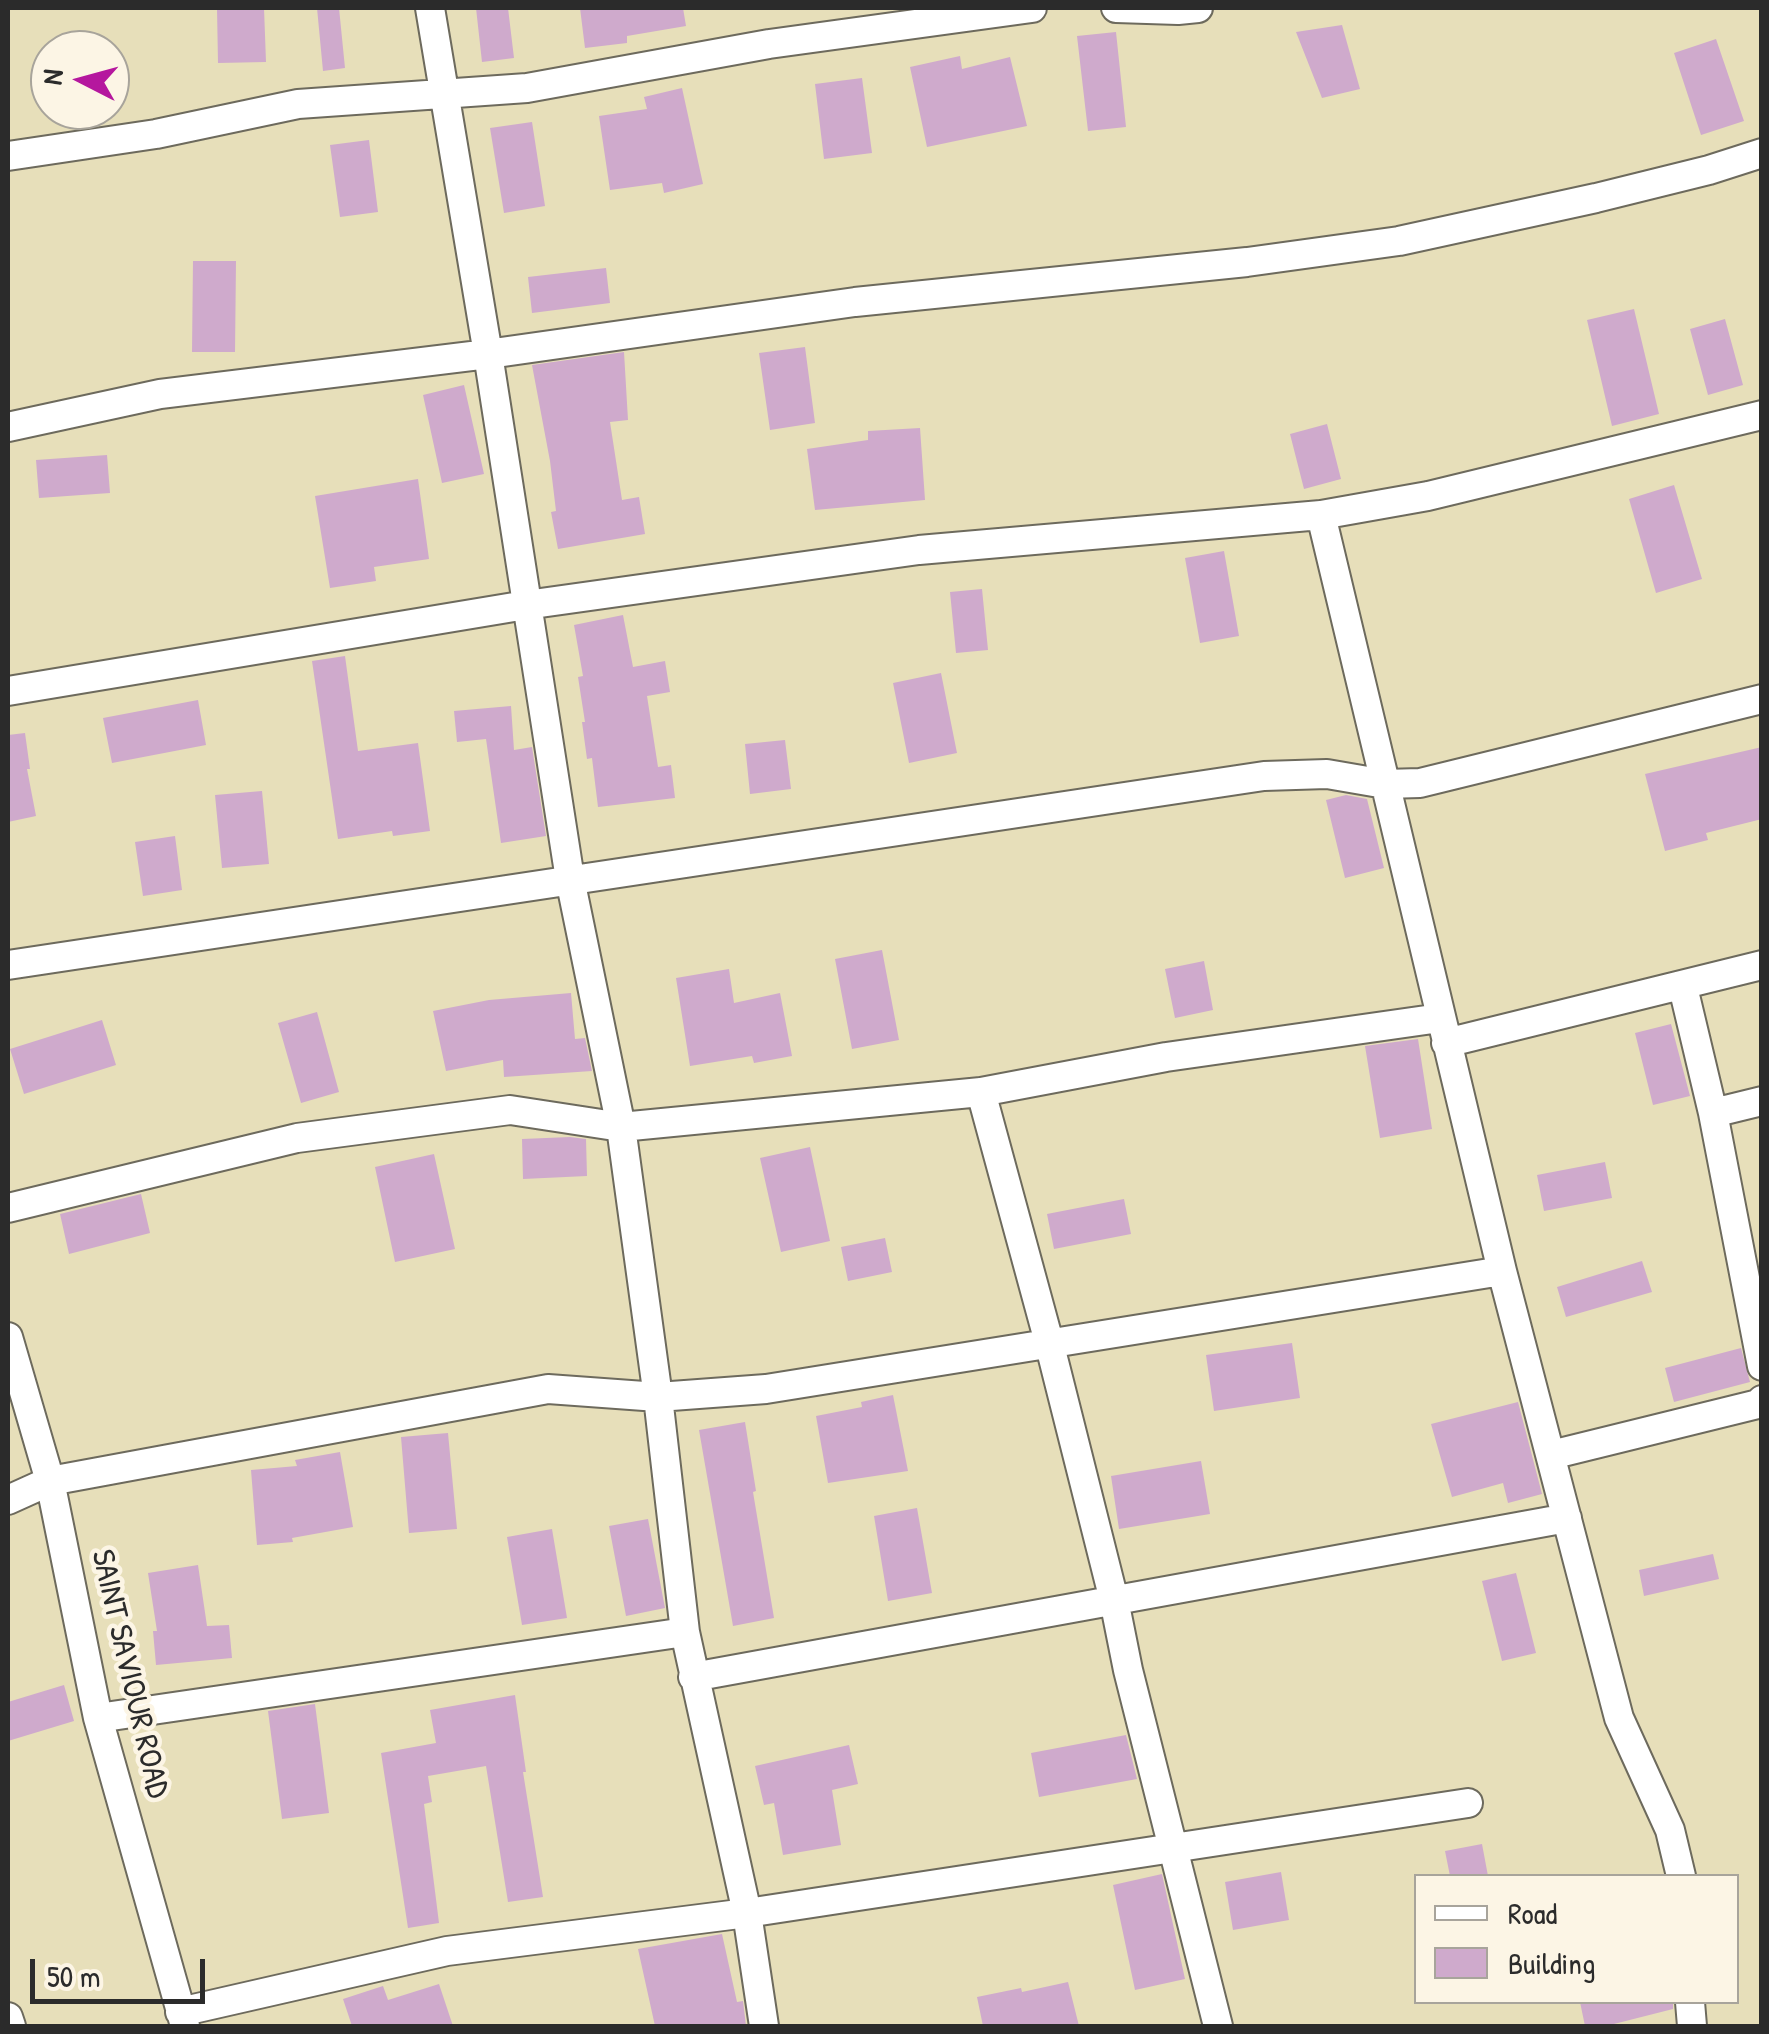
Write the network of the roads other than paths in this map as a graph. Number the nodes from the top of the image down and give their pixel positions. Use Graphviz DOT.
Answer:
graph roads {
  1 [pos="430,8"];
  2 [pos="1032,8"];
  3 [pos="1116,8"];
  4 [pos="1185,8"];
  5 [pos="443,94"];
  6 [pos="1762,153"];
  7 [pos="8,156"];
  8 [pos="488,354"];
  9 [pos="1762,415"];
  10 [pos="8,427"];
  11 [pos="1320,514"];
  12 [pos="526,605"];
  13 [pos="8,691"];
  14 [pos="1762,698"];
  15 [pos="1386,784"];
  16 [pos="570,879"];
  17 [pos="1762,964"];
  18 [pos="8,965"];
  19 [pos="1683,986"];
  20 [pos="1443,1031"];
  21 [pos="981,1092"];
  22 [pos="1762,1101"];
  23 [pos="1713,1113"];
  24 [pos="621,1127"];
  25 [pos="8,1208"];
  26 [pos="1502,1270"];
  27 [pos="8,1337"];
  28 [pos="1050,1342"];
  29 [pos="1760,1350"];
  30 [pos="658,1397"];
  31 [pos="1762,1400"];
  32 [pos="1550,1455"];
  33 [pos="50,1481"];
  34 [pos="8,1500"];
  35 [pos="1567,1518"];
  36 [pos="1114,1600"];
  37 [pos="685,1632"];
  38 [pos="693,1677"];
  39 [pos="98,1718"];
  40 [pos="1468,1802"];
  41 [pos="1172,1846"];
  42 [pos="1681,1874"];
  43 [pos="748,1913"];
  44 [pos="8,2017"];
  45 [pos="182,2019"];
  46 [pos="10,2026"];
  47 [pos="764,2026"];
  48 [pos="1218,2026"];
  1 -- 5 [label="street"];
  2 -- 5 [label="street"];
  3 -- 4 [label="street"];
  5 -- 7 [label="street"];
  5 -- 8 [label="street"];
  6 -- 8 [label="street"];
  8 -- 10 [label="street"];
  8 -- 12 [label="street"];
  9 -- 11 [label="street"];
  11 -- 12 [label="street"];
  11 -- 15 [label="street"];
  12 -- 13 [label="street"];
  12 -- 16 [label="street"];
  14 -- 15 [label="street"];
  15 -- 16 [label="street"];
  15 -- 20 [label="street"];
  16 -- 18 [label="street"];
  16 -- 24 [label="street"];
  17 -- 19 [label="street"];
  19 -- 20 [label="street"];
  19 -- 23 [label="street"];
  20 -- 21 [label="street"];
  20 -- 26 [label="street"];
  21 -- 24 [label="street"];
  21 -- 28 [label="street"];
  22 -- 23 [label="street"];
  23 -- 29 [label="street"];
  24 -- 25 [label="street"];
  24 -- 30 [label="street"];
  26 -- 28 [label="street"];
  26 -- 32 [label="street"];
  27 -- 33 [label="street, SAINT SAVIOUR ROAD"];
  28 -- 30 [label="street"];
  28 -- 36 [label="street"];
  30 -- 33 [label="street"];
  30 -- 37 [label="street"];
  31 -- 32 [label="street"];
  32 -- 35 [label="street"];
  33 -- 34 [label="street"];
  33 -- 39 [label="street, SAINT SAVIOUR ROAD"];
  35 -- 36 [label="street"];
  35 -- 42 [label="street"];
  36 -- 38 [label="street"];
  36 -- 41 [label="street"];
  37 -- 38 [label="street"];
  37 -- 39 [label="street"];
  38 -- 43 [label="street"];
  39 -- 45 [label="street, SAINT SAVIOUR ROAD"];
  40 -- 41 [label="street"];
  41 -- 43 [label="street"];
  41 -- 48 [label="street"];
  43 -- 45 [label="street"];
  43 -- 47 [label="street"];
  44 -- 46 [label="street"];
}
